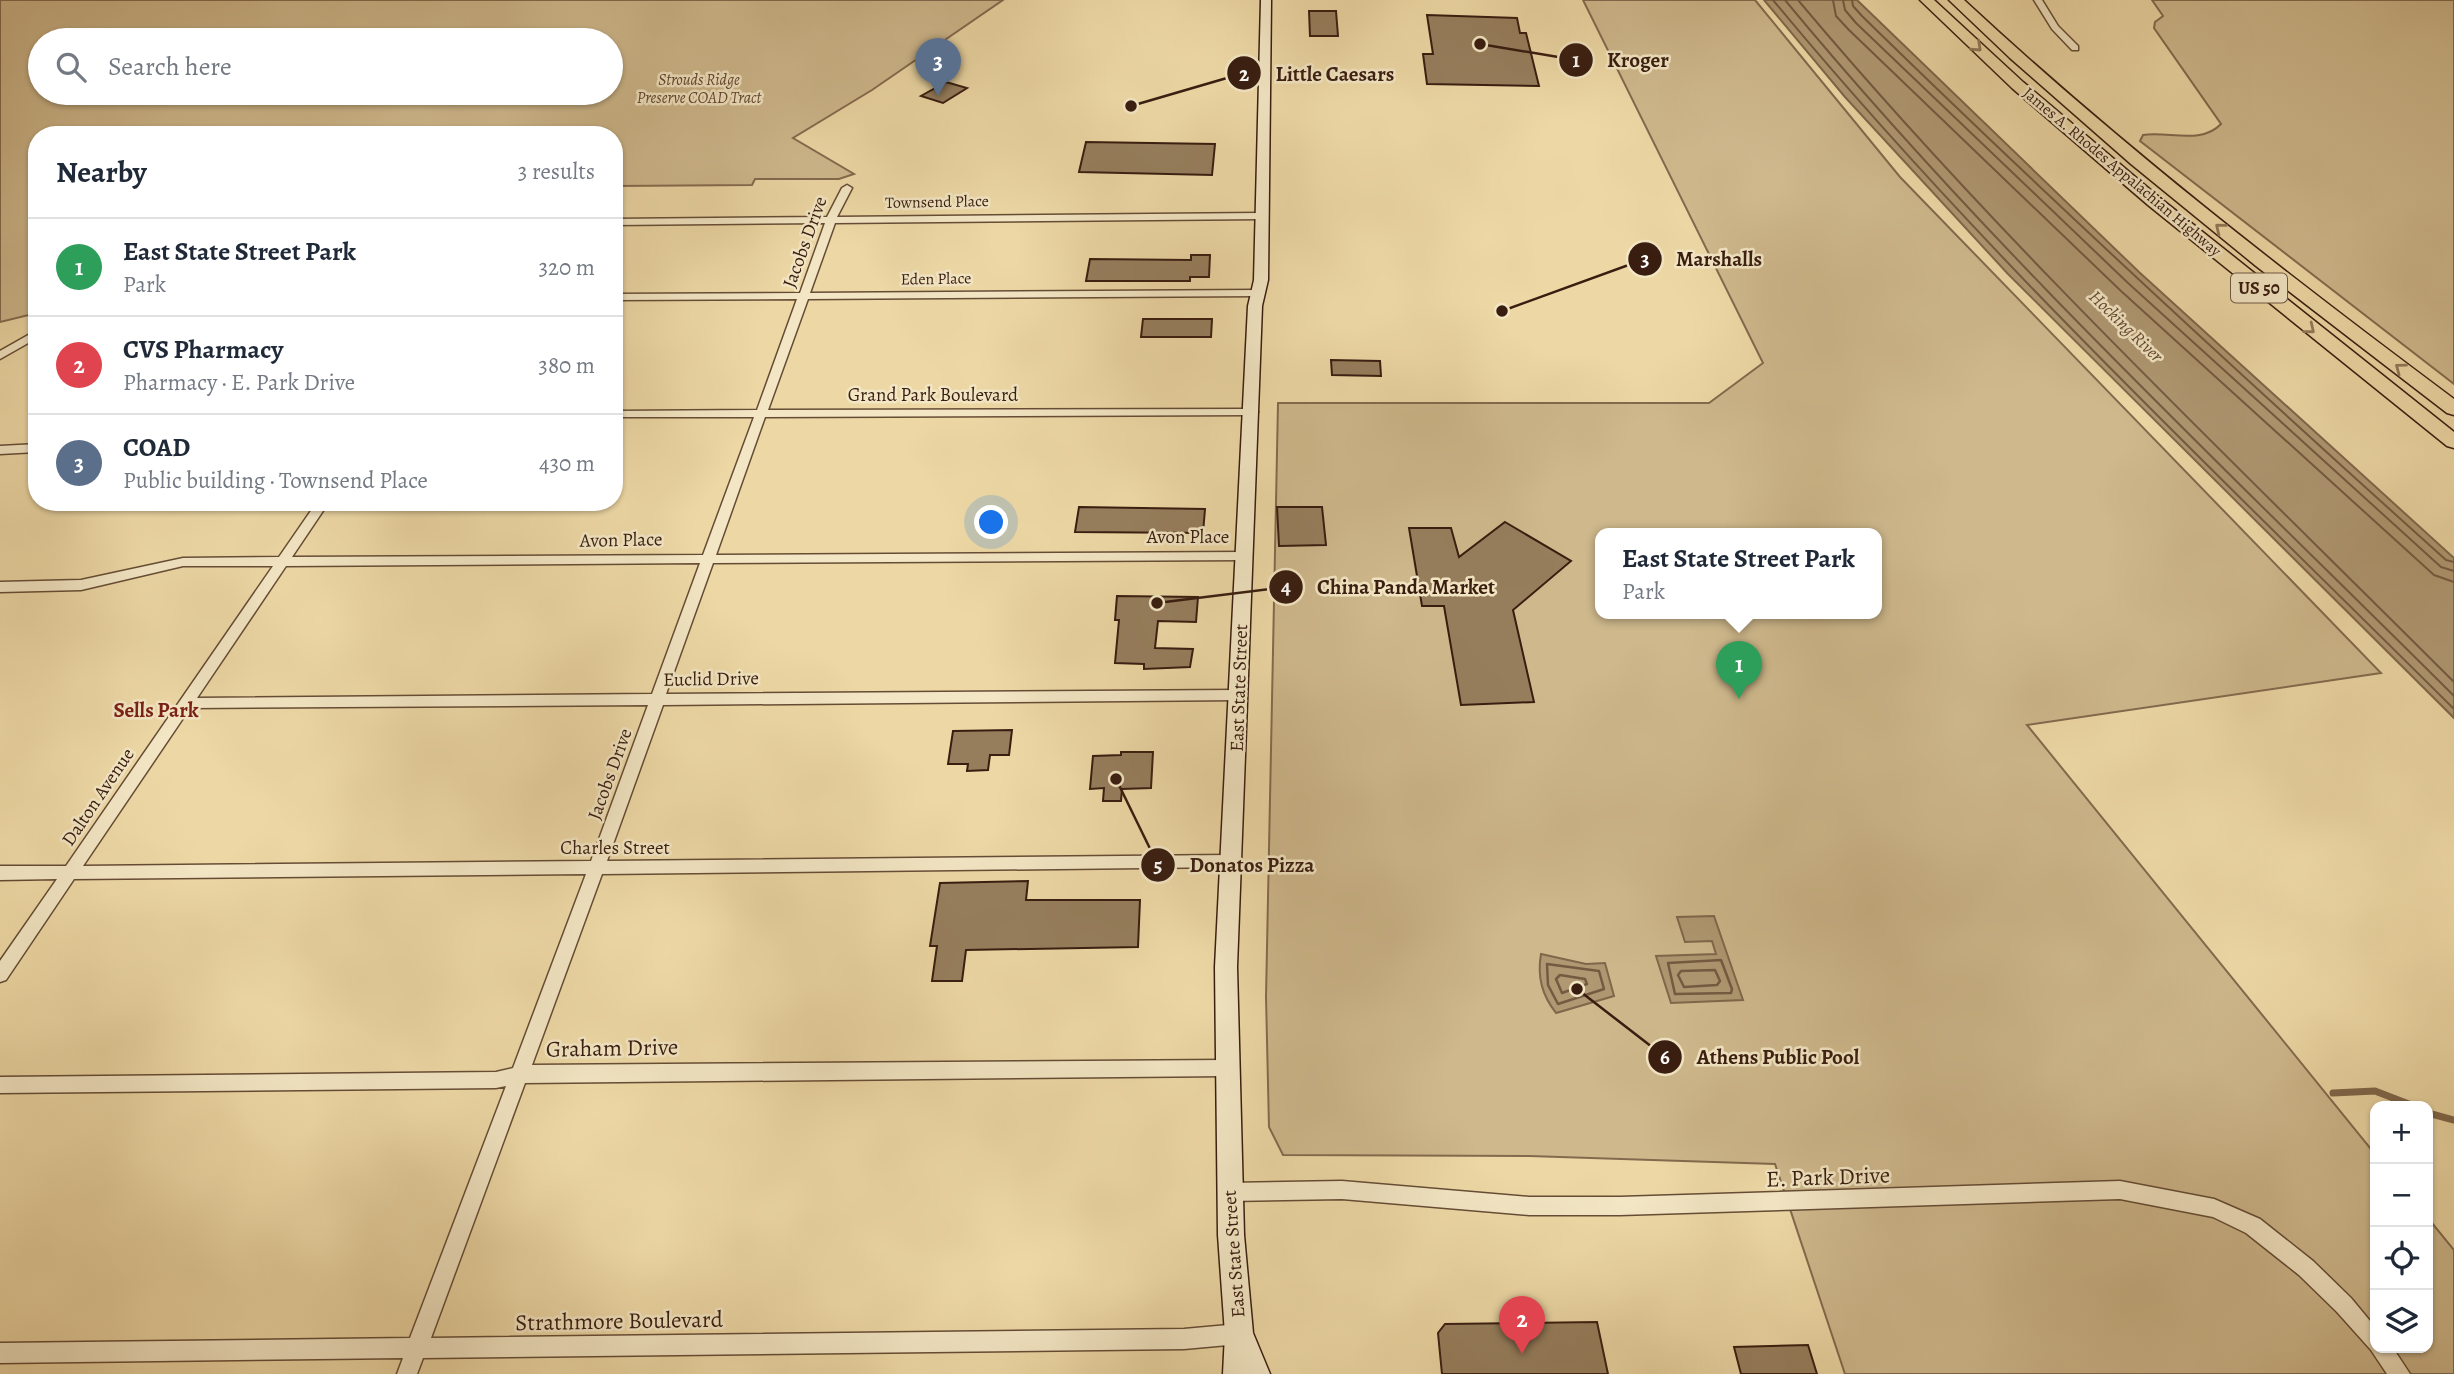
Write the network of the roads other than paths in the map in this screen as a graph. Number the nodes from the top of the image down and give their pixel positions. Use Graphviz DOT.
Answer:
graph roads {
  1 [pos="1266,0"];
  2 [pos="1927,0"];
  3 [pos="1956,0"];
  4 [pos="2038,0"];
  5 [pos="2074,48"];
  6 [pos="847,188"];
  7 [pos="1261,216"];
  8 [pos="834,219"];
  9 [pos="623,222"];
  10 [pos="1259,293"];
  11 [pos="805,295"];
  12 [pos="623,296"];
  13 [pos="28,339"];
  14 [pos="0,356"];
  15 [pos="2454,409"];
  16 [pos="763,412"];
  17 [pos="1252,412"];
  18 [pos="623,414"];
  19 [pos="2454,442"];
  20 [pos="28,448"];
  21 [pos="0,450"];
  22 [pos="317,511"];
  23 [pos="1245,556"];
  24 [pos="709,558"];
  25 [pos="283,562"];
  26 [pos="0,587"];
  27 [pos="1238,695"];
  28 [pos="658,699"];
  29 [pos="184,703"];
  30 [pos="1230,862"];
  31 [pos="596,869"];
  32 [pos="70,872"];
  33 [pos="0,873"];
  34 [pos="0,975"];
  35 [pos="1226,1068"];
  36 [pos="517,1077"];
  37 [pos="0,1084"];
  38 [pos="1229,1192"];
  39 [pos="1239,1334"];
  40 [pos="2370,1336"];
  41 [pos="416,1348"];
  42 [pos="0,1353"];
  43 [pos="2384,1353"];
  44 [pos="407,1374"];
  45 [pos="1237,1374"];
  46 [pos="1256,1374"];
  47 [pos="2400,1374"];
  1 -- 7 [label="main road, East State Street"];
  2 -- 19 [label="highway, James A. Rhodes Appalachian Highway / US 50, one-way"];
  15 -- 3 [label="highway, James A. Rhodes Appalachian Highway / US 50, one-way"];
  4 -- 5 [label="street"];
  6 -- 8 [label="street, Jacobs Drive"];
  7 -- 8 [label="street, Townsend Place"];
  7 -- 10 [label="main road, East State Street"];
  8 -- 9 [label="street, Townsend Place"];
  8 -- 11 [label="street, Jacobs Drive"];
  10 -- 11 [label="street, Eden Place"];
  10 -- 17 [label="main road, East State Street"];
  11 -- 12 [label="street, Eden Place"];
  11 -- 16 [label="street, Jacobs Drive"];
  13 -- 14 [label="street"];
  16 -- 17 [label="street, Grand Park Boulevard"];
  16 -- 18 [label="street, Grand Park Boulevard"];
  16 -- 24 [label="street, Jacobs Drive"];
  17 -- 23 [label="main road, East State Street"];
  20 -- 21 [label="street"];
  22 -- 25 [label="street, Dalton Avenue"];
  23 -- 24 [label="street, Avon Place"];
  23 -- 27 [label="main road, East State Street"];
  24 -- 25 [label="street, Avon Place"];
  24 -- 28 [label="street, Jacobs Drive"];
  25 -- 26 [label="street, Avon Place"];
  25 -- 29 [label="street, Dalton Avenue"];
  27 -- 28 [label="street, Euclid Drive"];
  27 -- 30 [label="main road, East State Street"];
  28 -- 29 [label="street, Euclid Drive"];
  28 -- 31 [label="street, Jacobs Drive"];
  29 -- 32 [label="street, Dalton Avenue"];
  30 -- 31 [label="street, Charles Street"];
  30 -- 35 [label="main road, East State Street"];
  31 -- 32 [label="street, Charles Street"];
  31 -- 36 [label="street, Jacobs Drive"];
  32 -- 33 [label="street, Charles Street"];
  32 -- 34 [label="street, Dalton Avenue"];
  35 -- 36 [label="street, Graham Drive"];
  35 -- 38 [label="main road, East State Street"];
  36 -- 37 [label="street, Graham Drive"];
  36 -- 41 [label="street, Jacobs Drive"];
  38 -- 39 [label="main road, East State Street"];
  38 -- 40 [label="street, E. Park Drive"];
  39 -- 41 [label="street, Strathmore Boulevard"];
  39 -- 45 [label="main road, East State Street"];
  39 -- 46 [label="main road, East State Street"];
  41 -- 42 [label="street, Strathmore Boulevard"];
  41 -- 44 [label="street, Jacobs Drive"];
  43 -- 47 [label="street"];
}
